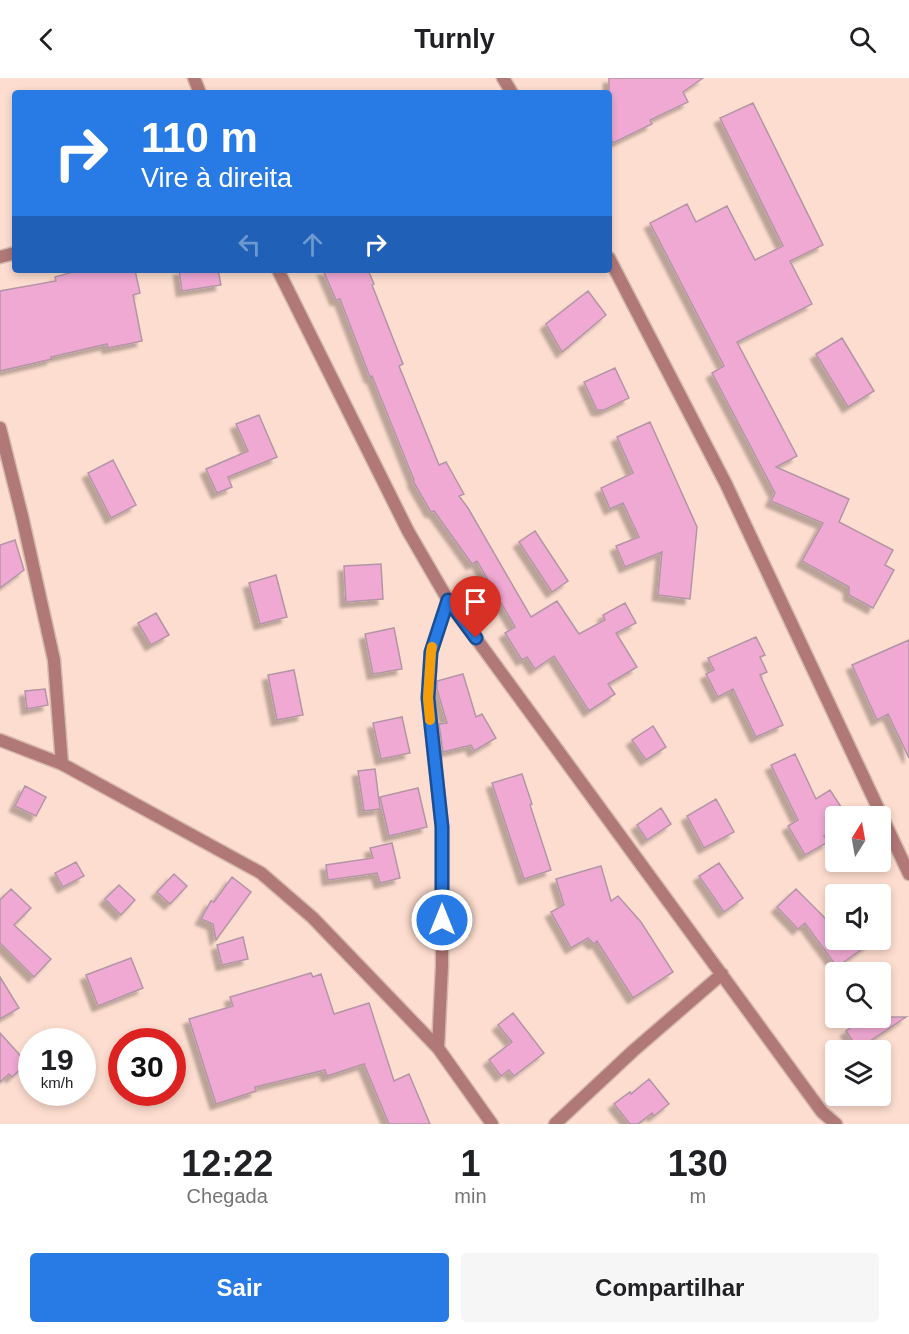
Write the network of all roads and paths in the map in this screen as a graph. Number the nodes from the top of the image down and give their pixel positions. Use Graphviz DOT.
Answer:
graph roads {
  1 [pos="612,264"];
  2 [pos="279,273"];
  3 [pos="0,428"];
  4 [pos="448,600"];
  5 [pos="0,740"];
  6 [pos="62,764"];
  7 [pos="905,855"];
  8 [pos="909,874"];
  9 [pos="722,974"];
  10 [pos="438,1048"];
  11 [pos="492,1124"];
  12 [pos="555,1124"];
  13 [pos="836,1124"];
  1 -- 7 [label="street"];
  2 -- 4 [label="street"];
  3 -- 6 [label="street"];
  4 -- 9 [label="street"];
  4 -- 10 [label="street"];
  5 -- 6 [label="street"];
  6 -- 10 [label="street"];
  7 -- 8 [label="street"];
  9 -- 12 [label="street"];
  9 -- 13 [label="street"];
  10 -- 11 [label="street"];
}
